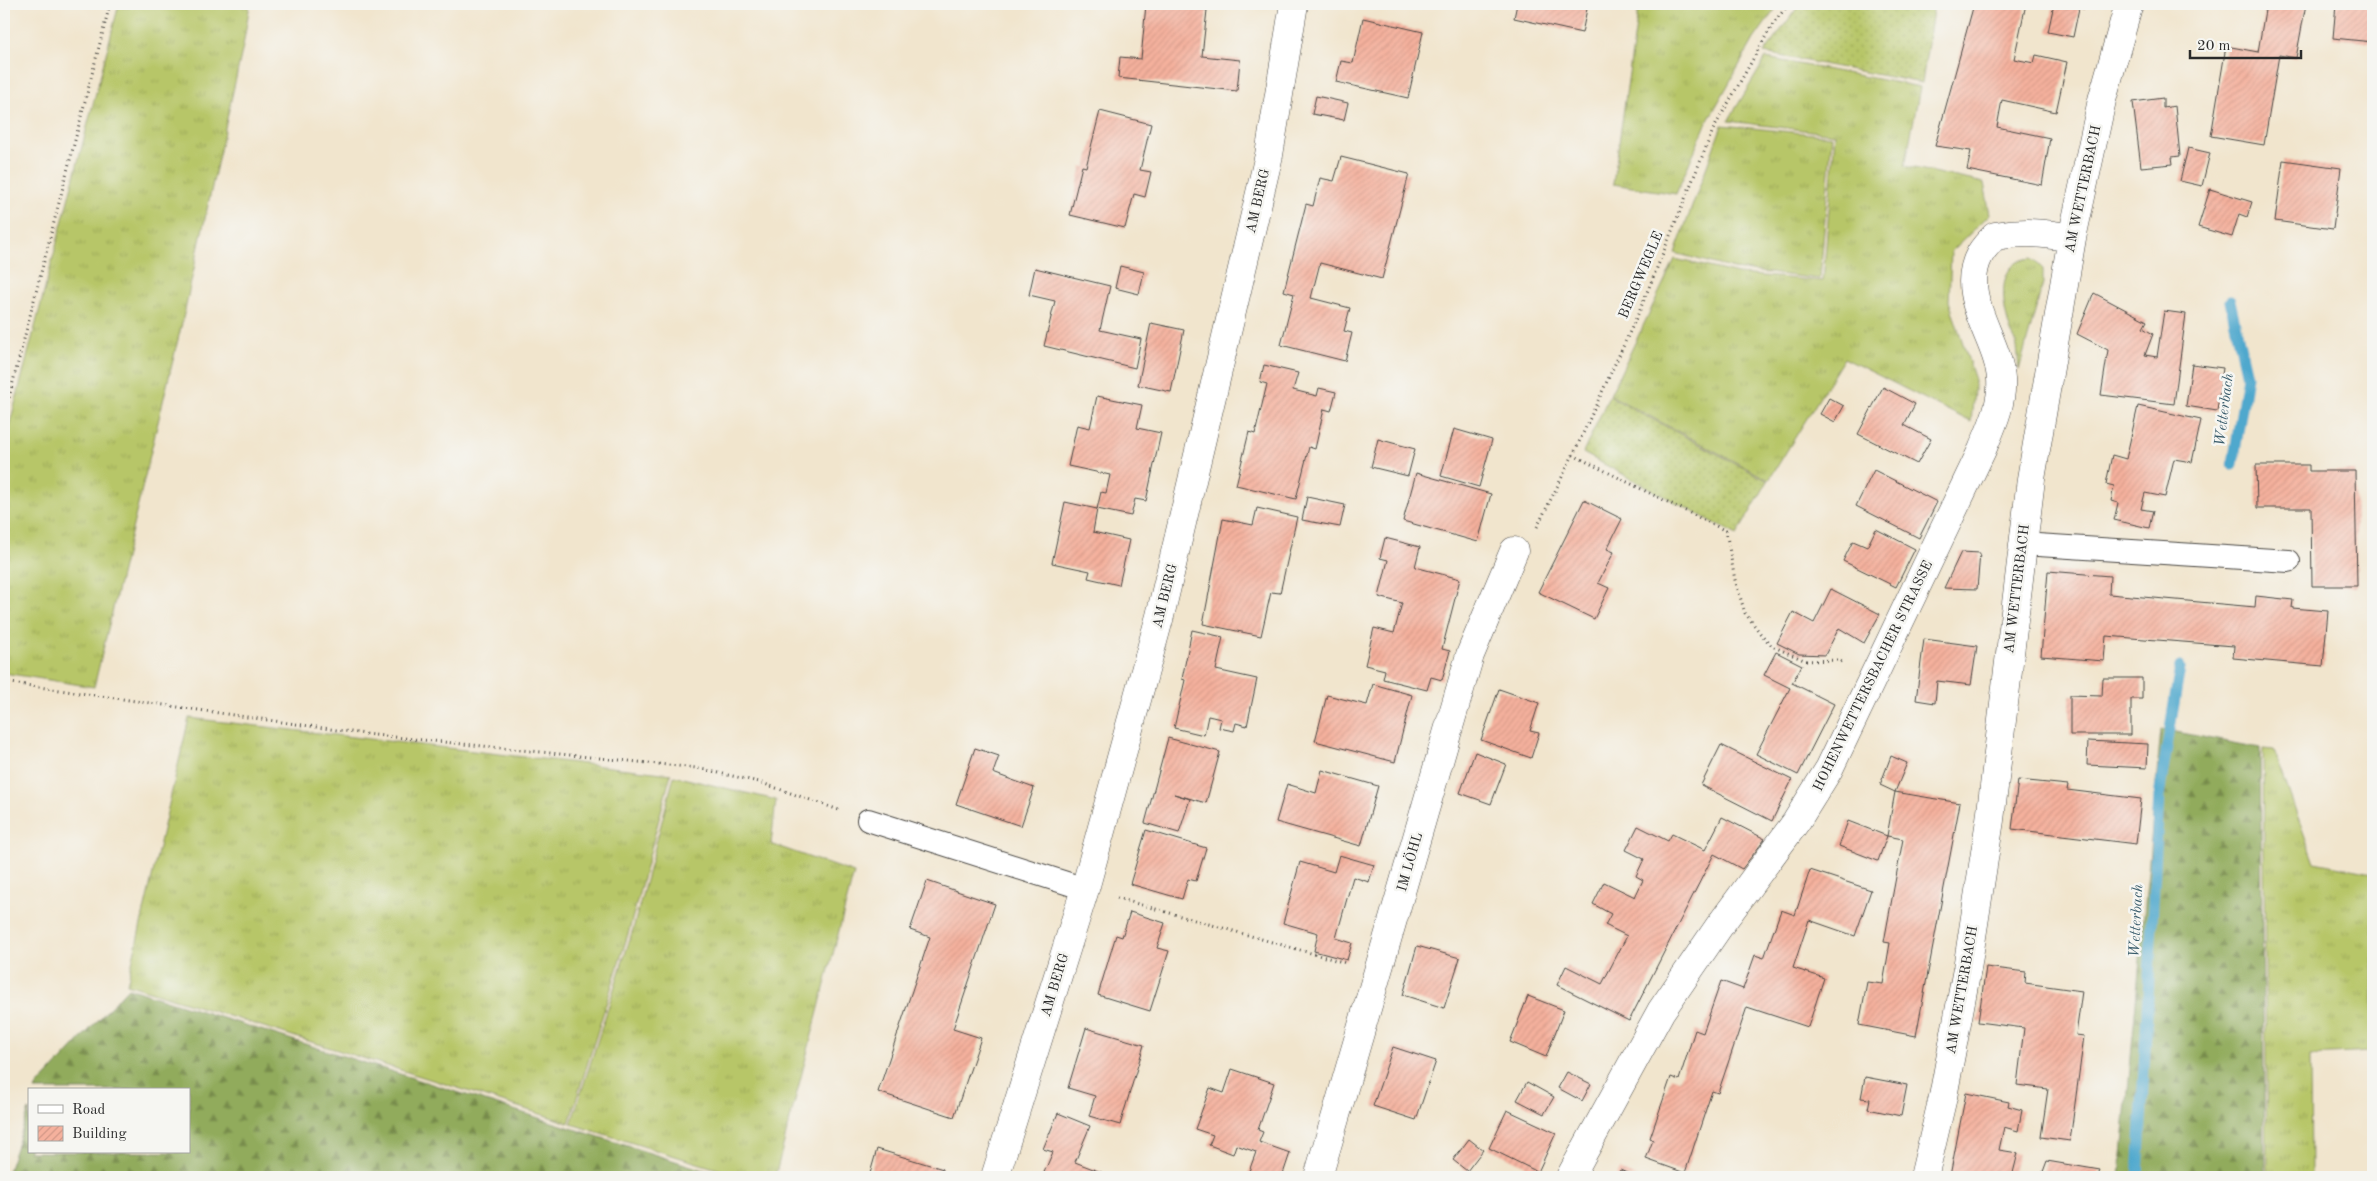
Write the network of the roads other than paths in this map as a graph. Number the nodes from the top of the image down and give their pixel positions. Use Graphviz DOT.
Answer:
graph roads {
  1 [pos="1294,4"];
  2 [pos="2129,4"];
  3 [pos="2072,238"];
  4 [pos="2022,544"];
  5 [pos="1514,550"];
  6 [pos="2289,561"];
  7 [pos="868,820"];
  8 [pos="1085,889"];
  9 [pos="995,1177"];
  10 [pos="1318,1177"];
  11 [pos="1570,1177"];
  12 [pos="1924,1177"];
  1 -- 8 [label="street, AM BERG"];
  2 -- 3 [label="street, AM WETTERBACH"];
  3 -- 4 [label="street, AM WETTERBACH"];
  3 -- 11 [label="street, HOHENWETTERSBACHER STRASSE"];
  4 -- 6 [label="lane"];
  4 -- 12 [label="street, AM WETTERBACH"];
  5 -- 10 [label="street, IM LÖHL"];
  7 -- 8 [label="lane"];
  8 -- 9 [label="street, AM BERG"];
}
